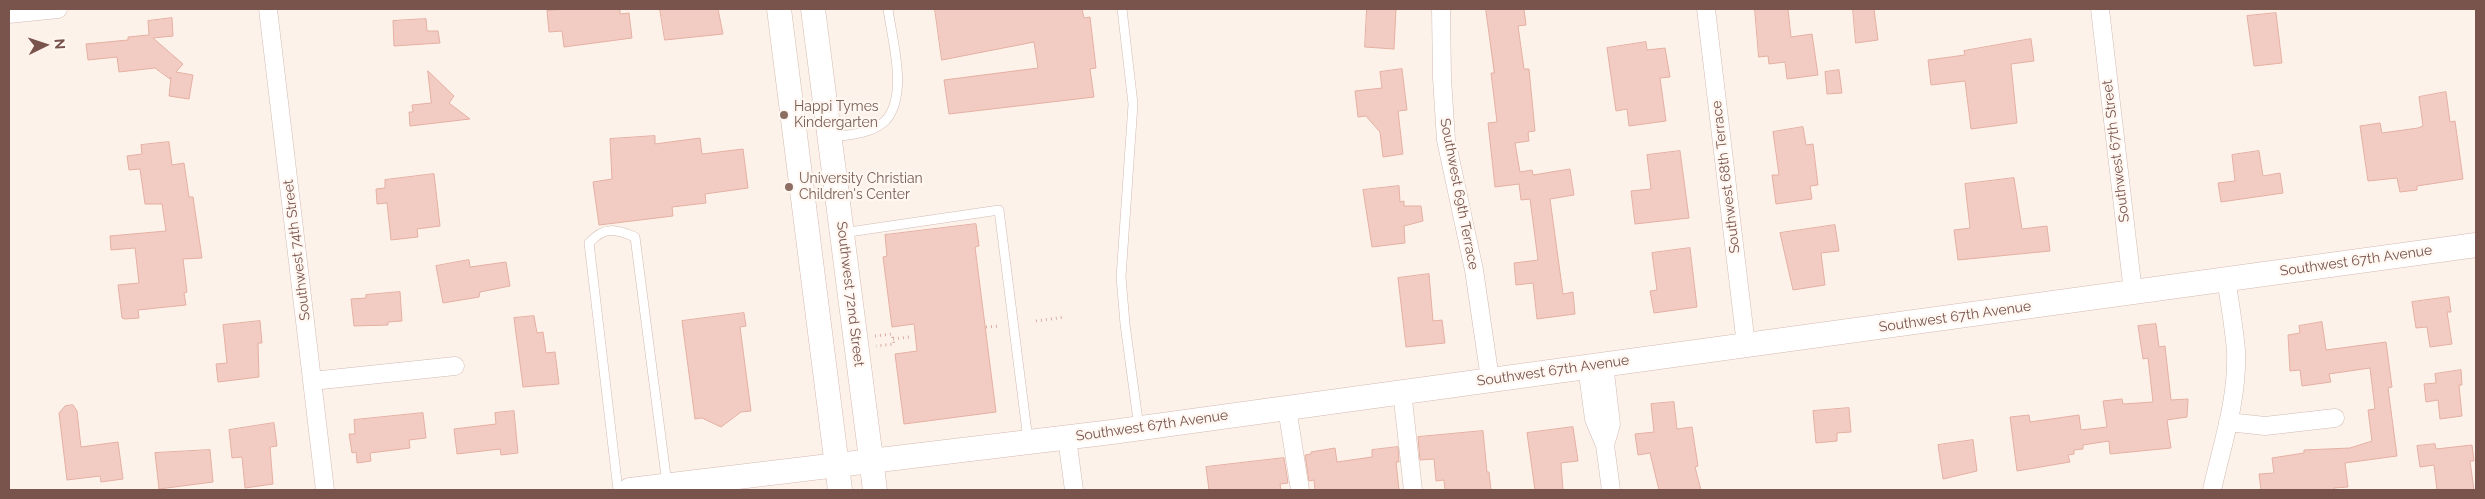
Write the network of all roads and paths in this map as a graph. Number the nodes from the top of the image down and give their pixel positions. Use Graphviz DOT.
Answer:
graph roads {
  1 [pos="58,9"];
  2 [pos="268,9"];
  3 [pos="779,9"];
  4 [pos="813,9"];
  5 [pos="888,9"];
  6 [pos="1122,9"];
  7 [pos="1441,9"];
  8 [pos="1706,9"];
  9 [pos="2100,9"];
  10 [pos="9,14"];
  11 [pos="830,138"];
  12 [pos="842,233"];
  13 [pos="2476,245"];
  14 [pos="2226,279"];
  15 [pos="2133,292"];
  16 [pos="1065,317"];
  17 [pos="1036,321"];
  18 [pos="1004,325"];
  19 [pos="986,327"];
  20 [pos="875,336"];
  21 [pos="909,337"];
  22 [pos="893,339"];
  23 [pos="1746,345"];
  24 [pos="876,346"];
  25 [pos="1595,365"];
  26 [pos="455,366"];
  27 [pos="1490,379"];
  28 [pos="312,381"];
  29 [pos="1402,392"];
  30 [pos="1286,408"];
  31 [pos="2335,418"];
  32 [pos="2228,422"];
  33 [pos="1139,428"];
  34 [pos="1067,438"];
  35 [pos="1029,442"];
  36 [pos="872,461"];
  37 [pos="838,465"];
  38 [pos="667,486"];
  39 [pos="325,490"];
  40 [pos="618,490"];
  41 [pos="630,490"];
  42 [pos="840,490"];
  43 [pos="875,490"];
  44 [pos="1074,490"];
  45 [pos="1300,490"];
  46 [pos="1413,490"];
  47 [pos="1611,490"];
  48 [pos="2212,490"];
  1 -- 10 [label="street"];
  2 -- 28 [label="street, Southwest 74th Street"];
  3 -- 37 [label="main road"];
  4 -- 11 [label="main road, Southwest 72nd Street"];
  5 -- 11 [label="lane"];
  6 -- 33 [label="lane"];
  7 -- 27 [label="street, Southwest 69th Terrace"];
  8 -- 23 [label="street, Southwest 68th Terrace"];
  9 -- 15 [label="street, Southwest 67th Street"];
  11 -- 12 [label="main road, Southwest 72nd Street"];
  12 -- 35 [label="lane"];
  12 -- 36 [label="main road, Southwest 72nd Street"];
  13 -- 14 [label="main road, Southwest 67th Avenue"];
  14 -- 15 [label="main road, Southwest 67th Avenue"];
  14 -- 32 [label="street"];
  15 -- 23 [label="main road, Southwest 67th Avenue"];
  16 -- 17 [label="path"];
  18 -- 19 [label="path"];
  20 -- 22 [label="path"];
  21 -- 22 [label="path"];
  22 -- 24 [label="path"];
  23 -- 25 [label="main road, Southwest 67th Avenue"];
  25 -- 27 [label="main road, Southwest 67th Avenue"];
  25 -- 47 [label="street"];
  26 -- 28 [label="street"];
  27 -- 29 [label="main road, Southwest 67th Avenue"];
  28 -- 39 [label="street, Southwest 74th Street"];
  29 -- 30 [label="main road, Southwest 67th Avenue"];
  29 -- 46 [label="street"];
  30 -- 33 [label="main road, Southwest 67th Avenue"];
  30 -- 45 [label="street"];
  31 -- 32 [label="street"];
  32 -- 48 [label="street"];
  33 -- 34 [label="main road, Southwest 67th Avenue"];
  34 -- 35 [label="main road, Southwest 67th Avenue"];
  34 -- 44 [label="street"];
  35 -- 36 [label="main road, Southwest 67th Avenue"];
  36 -- 37 [label="main road, Southwest 67th Avenue"];
  36 -- 43 [label="main road, Southwest 72nd Street"];
  37 -- 38 [label="main road, Southwest 67th Avenue"];
  37 -- 42 [label="main road"];
  38 -- 40 [label="lane"];
  38 -- 41 [label="main road, Southwest 67th Avenue"];
}
